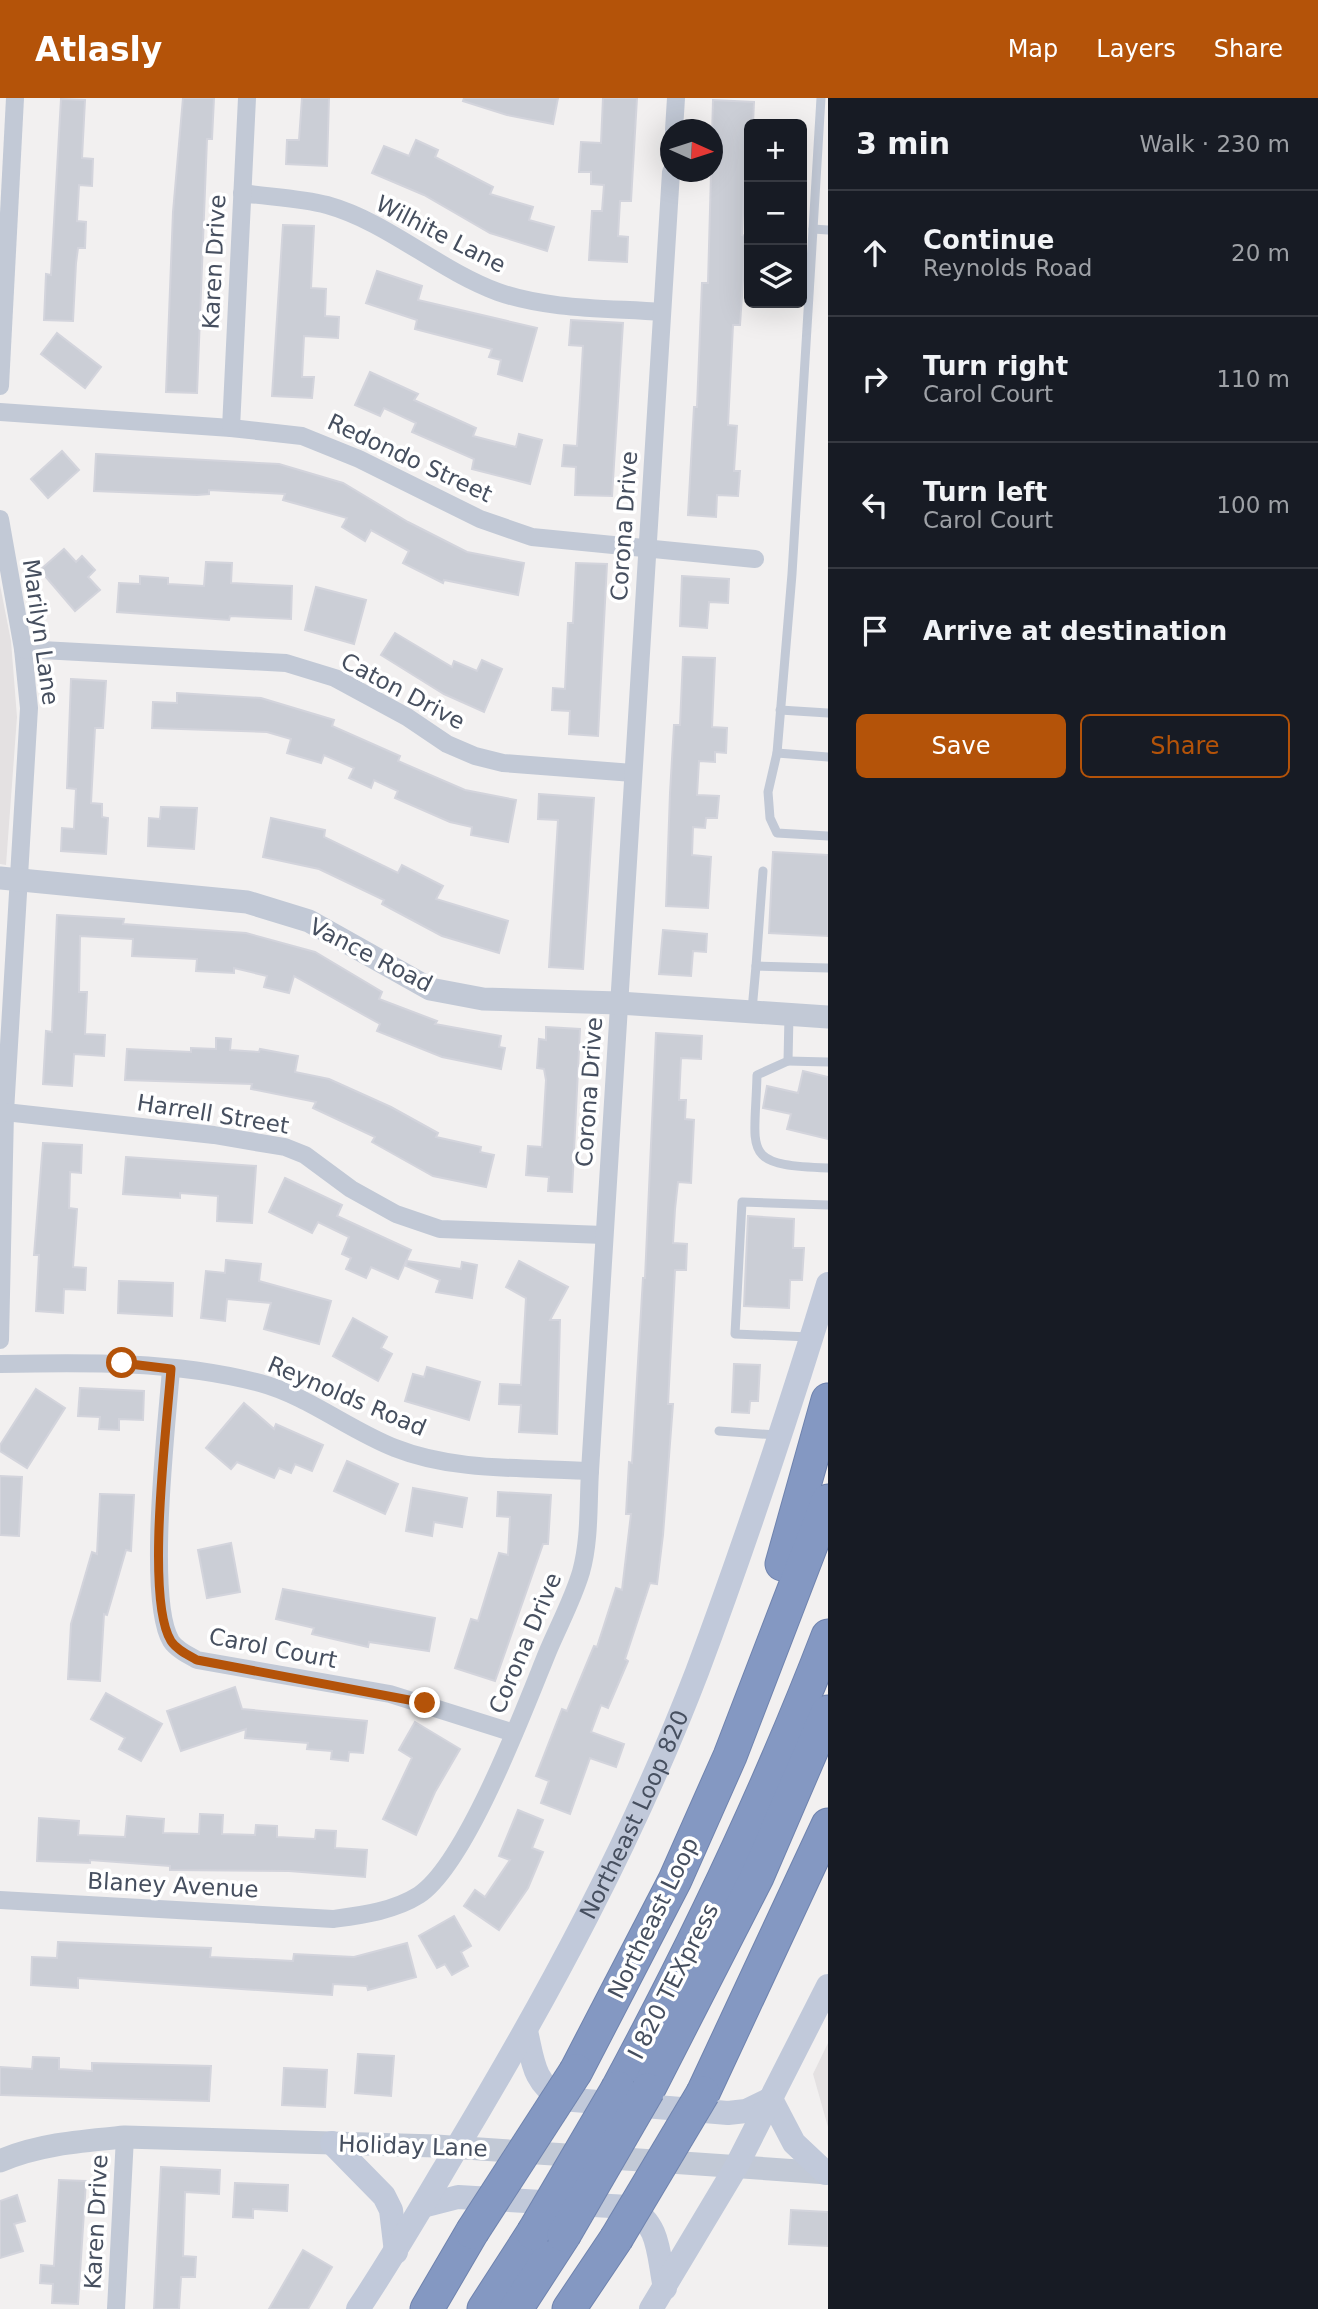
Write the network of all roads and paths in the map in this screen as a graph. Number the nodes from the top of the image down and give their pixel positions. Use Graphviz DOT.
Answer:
graph roads {
  1 [pos="15,98"];
  2 [pos="247,98"];
  3 [pos="676,98"];
  4 [pos="821,98"];
  5 [pos="675,119"];
  6 [pos="670,182"];
  7 [pos="242,193"];
  8 [pos="813,229"];
  9 [pos="828,230"];
  10 [pos="662,312"];
  11 [pos="0,376"];
  12 [pos="0,386"];
  13 [pos="0,412"];
  14 [pos="231,428"];
  15 [pos="0,519"];
  16 [pos="647,551"];
  17 [pos="754,559"];
  18 [pos="23,649"];
  19 [pos="780,710"];
  20 [pos="828,713"];
  21 [pos="778,753"];
  22 [pos="828,757"];
  23 [pos="633,773"];
  24 [pos="828,836"];
  25 [pos="763,871"];
  26 [pos="9,878"];
  27 [pos="756,965"];
  28 [pos="828,968"];
  29 [pos="619,1003"];
  30 [pos="751,1011"];
  31 [pos="789,1014"];
  32 [pos="828,1017"];
  33 [pos="788,1061"];
  34 [pos="828,1062"];
  35 [pos="5,1112"];
  36 [pos="828,1168"];
  37 [pos="828,1205"];
  38 [pos="604,1235"];
  39 [pos="828,1284"];
  40 [pos="811,1338"];
  41 [pos="0,1340"];
  42 [pos="0,1364"];
  43 [pos="171,1369"];
  44 [pos="828,1400"];
  45 [pos="719,1431"];
  46 [pos="781,1435"];
  47 [pos="590,1471"];
  48 [pos="828,1501"];
  49 [pos="828,1636"];
  50 [pos="828,1712"];
  51 [pos="514,1732"];
  52 [pos="730,1756"];
  53 [pos="828,1825"];
  54 [pos="0,1900"];
  55 [pos="342,1917"];
  56 [pos="828,1986"];
  57 [pos="526,2031"];
  58 [pos="633,2089"];
  59 [pos="771,2099"];
  60 [pos="125,2137"];
  61 [pos="332,2143"];
  62 [pos="457,2147"];
  63 [pos="0,2161"];
  64 [pos="736,2167"];
  65 [pos="827,2173"];
  66 [pos="423,2206"];
  67 [pos="548,2234"];
  68 [pos="616,2239"];
  69 [pos="396,2252"];
  70 [pos="665,2288"];
  71 [pos="116,2309"];
  72 [pos="358,2309"];
  73 [pos="427,2309"];
  74 [pos="484,2309"];
  75 [pos="516,2309"];
  76 [pos="569,2309"];
  77 [pos="586,2309"];
  78 [pos="651,2309"];
  1 -- 11 [label="street"];
  2 -- 7 [label="street, Karen Drive"];
  3 -- 5 [label="street"];
  4 -- 8 [label="lane"];
  6 -- 10 [label="street, Corona Drive"];
  7 -- 10 [label="street, Wilhite Lane"];
  7 -- 14 [label="street, Karen Drive"];
  8 -- 9 [label="lane"];
  8 -- 19 [label="lane"];
  10 -- 16 [label="street, Corona Drive"];
  11 -- 12 [label="street"];
  13 -- 14 [label="street, Redondo Street"];
  14 -- 16 [label="street, Redondo Street"];
  15 -- 18 [label="street, Marilyn Lane"];
  16 -- 17 [label="street, Redondo Street"];
  16 -- 23 [label="street, Corona Drive"];
  18 -- 23 [label="street, Caton Drive"];
  18 -- 26 [label="street, Marilyn Lane"];
  19 -- 20 [label="lane"];
  19 -- 21 [label="lane"];
  21 -- 22 [label="lane"];
  21 -- 24 [label="lane"];
  23 -- 29 [label="street, Corona Drive"];
  25 -- 27 [label="lane"];
  26 -- 29 [label="street, Vance Road"];
  26 -- 35 [label="street, Marilyn Lane"];
  27 -- 28 [label="lane"];
  27 -- 30 [label="lane"];
  29 -- 30 [label="street, Vance Road"];
  29 -- 38 [label="street, Corona Drive"];
  30 -- 31 [label="street, Vance Road"];
  31 -- 32 [label="street, Vance Road"];
  31 -- 33 [label="lane"];
  33 -- 34 [label="lane"];
  33 -- 36 [label="lane"];
  35 -- 38 [label="street, Harrell Street"];
  35 -- 41 [label="street, Marilyn Lane"];
  37 -- 40 [label="lane"];
  38 -- 47 [label="street, Corona Drive"];
  39 -- 40 [label="main road, Northeast Loop 820"];
  40 -- 46 [label="main road, Northeast Loop 820"];
  42 -- 43 [label="street, Reynolds Road"];
  43 -- 47 [label="street, Reynolds Road"];
  43 -- 51 [label="street, Carol Court"];
  44 -- 52 [label="highway"];
  45 -- 46 [label="lane"];
  46 -- 57 [label="main road, Northeast Loop 820"];
  47 -- 51 [label="street, Corona Drive"];
  48 -- 52 [label="highway, Northeast Loop"];
  49 -- 58 [label="highway, I 820 TEXpress"];
  50 -- 58 [label="highway, I 820 TEXpress"];
  51 -- 55 [label="street, Corona Drive"];
  52 -- 73 [label="highway, Northeast Loop, bridge"];
  53 -- 68 [label="highway, bridge"];
  54 -- 55 [label="street, Blaney Avenue"];
  56 -- 59 [label="main road"];
  57 -- 59 [label="main road"];
  57 -- 62 [label="main road, Northeast Loop 820"];
  58 -- 67 [label="highway, I 820 TEXpress, bridge"];
  59 -- 64 [label="main road"];
  59 -- 65 [label="main road"];
  60 -- 61 [label="street, Holiday Lane"];
  60 -- 63 [label="street, Holiday Lane"];
  60 -- 71 [label="street, Karen Drive"];
  61 -- 62 [label="street, Holiday Lane"];
  61 -- 69 [label="main road"];
  62 -- 64 [label="street, Holiday Lane"];
  62 -- 66 [label="main road, Northeast Loop 820"];
  64 -- 65 [label="street, Holiday Lane"];
  64 -- 70 [label="main road"];
  66 -- 69 [label="main road, Northeast Loop 820"];
  66 -- 70 [label="main road"];
  67 -- 74 [label="highway, I 820 TEXpress"];
  67 -- 75 [label="highway, I 820 TEXpress"];
  68 -- 76 [label="highway"];
  68 -- 77 [label="highway"];
  69 -- 72 [label="main road, Northeast Loop 820"];
  70 -- 78 [label="main road"];
}
